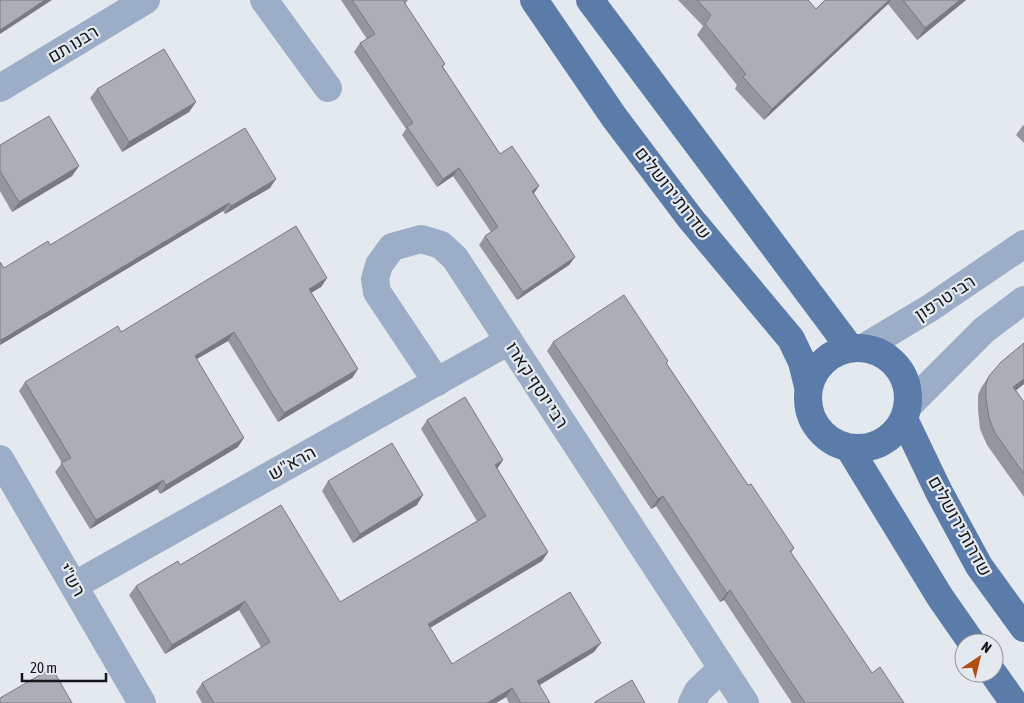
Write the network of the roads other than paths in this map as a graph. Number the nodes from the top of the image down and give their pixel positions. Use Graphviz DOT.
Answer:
graph roads {
  1 [pos="146,0"];
  2 [pos="264,0"];
  3 [pos="534,0"];
  4 [pos="590,0"];
  5 [pos="0,88"];
  6 [pos="328,88"];
  7 [pos="1024,244"];
  8 [pos="1024,300"];
  9 [pos="509,341"];
  10 [pos="857,348"];
  11 [pos="437,382"];
  12 [pos="808,386"];
  13 [pos="906,413"];
  14 [pos="848,448"];
  15 [pos="0,459"];
  16 [pos="75,585"];
  17 [pos="1024,628"];
  18 [pos="965,633"];
  19 [pos="721,669"];
  20 [pos="1000,683"];
  21 [pos="142,703"];
  22 [pos="692,703"];
  23 [pos="745,703"];
  24 [pos="1014,703"];
  1 -- 5 [label="street, רבנו תם"];
  2 -- 6 [label="street"];
  3 -- 12 [label="main road, שדרות ירושלים"];
  4 -- 10 [label="main road"];
  7 -- 10 [label="street, רבי טרפון"];
  8 -- 13 [label="street"];
  9 -- 11 [label="street, הרא\"ש"];
  9 -- 11 [label="street, רבי יוסף קארו"];
  9 -- 19 [label="street, רבי יוסף קארו"];
  10 -- 12 [label="main road"];
  10 -- 13 [label="main road"];
  11 -- 16 [label="street, הרא\"ש"];
  12 -- 14 [label="main road"];
  13 -- 14 [label="main road"];
  13 -- 17 [label="main road, שדרות ירושלים"];
  14 -- 18 [label="main road"];
  15 -- 16 [label="street, רש\"י"];
  16 -- 21 [label="street, רש\"י"];
  19 -- 22 [label="street"];
  19 -- 23 [label="street, רבי יוסף קארו"];
  20 -- 24 [label="main road"];
}
